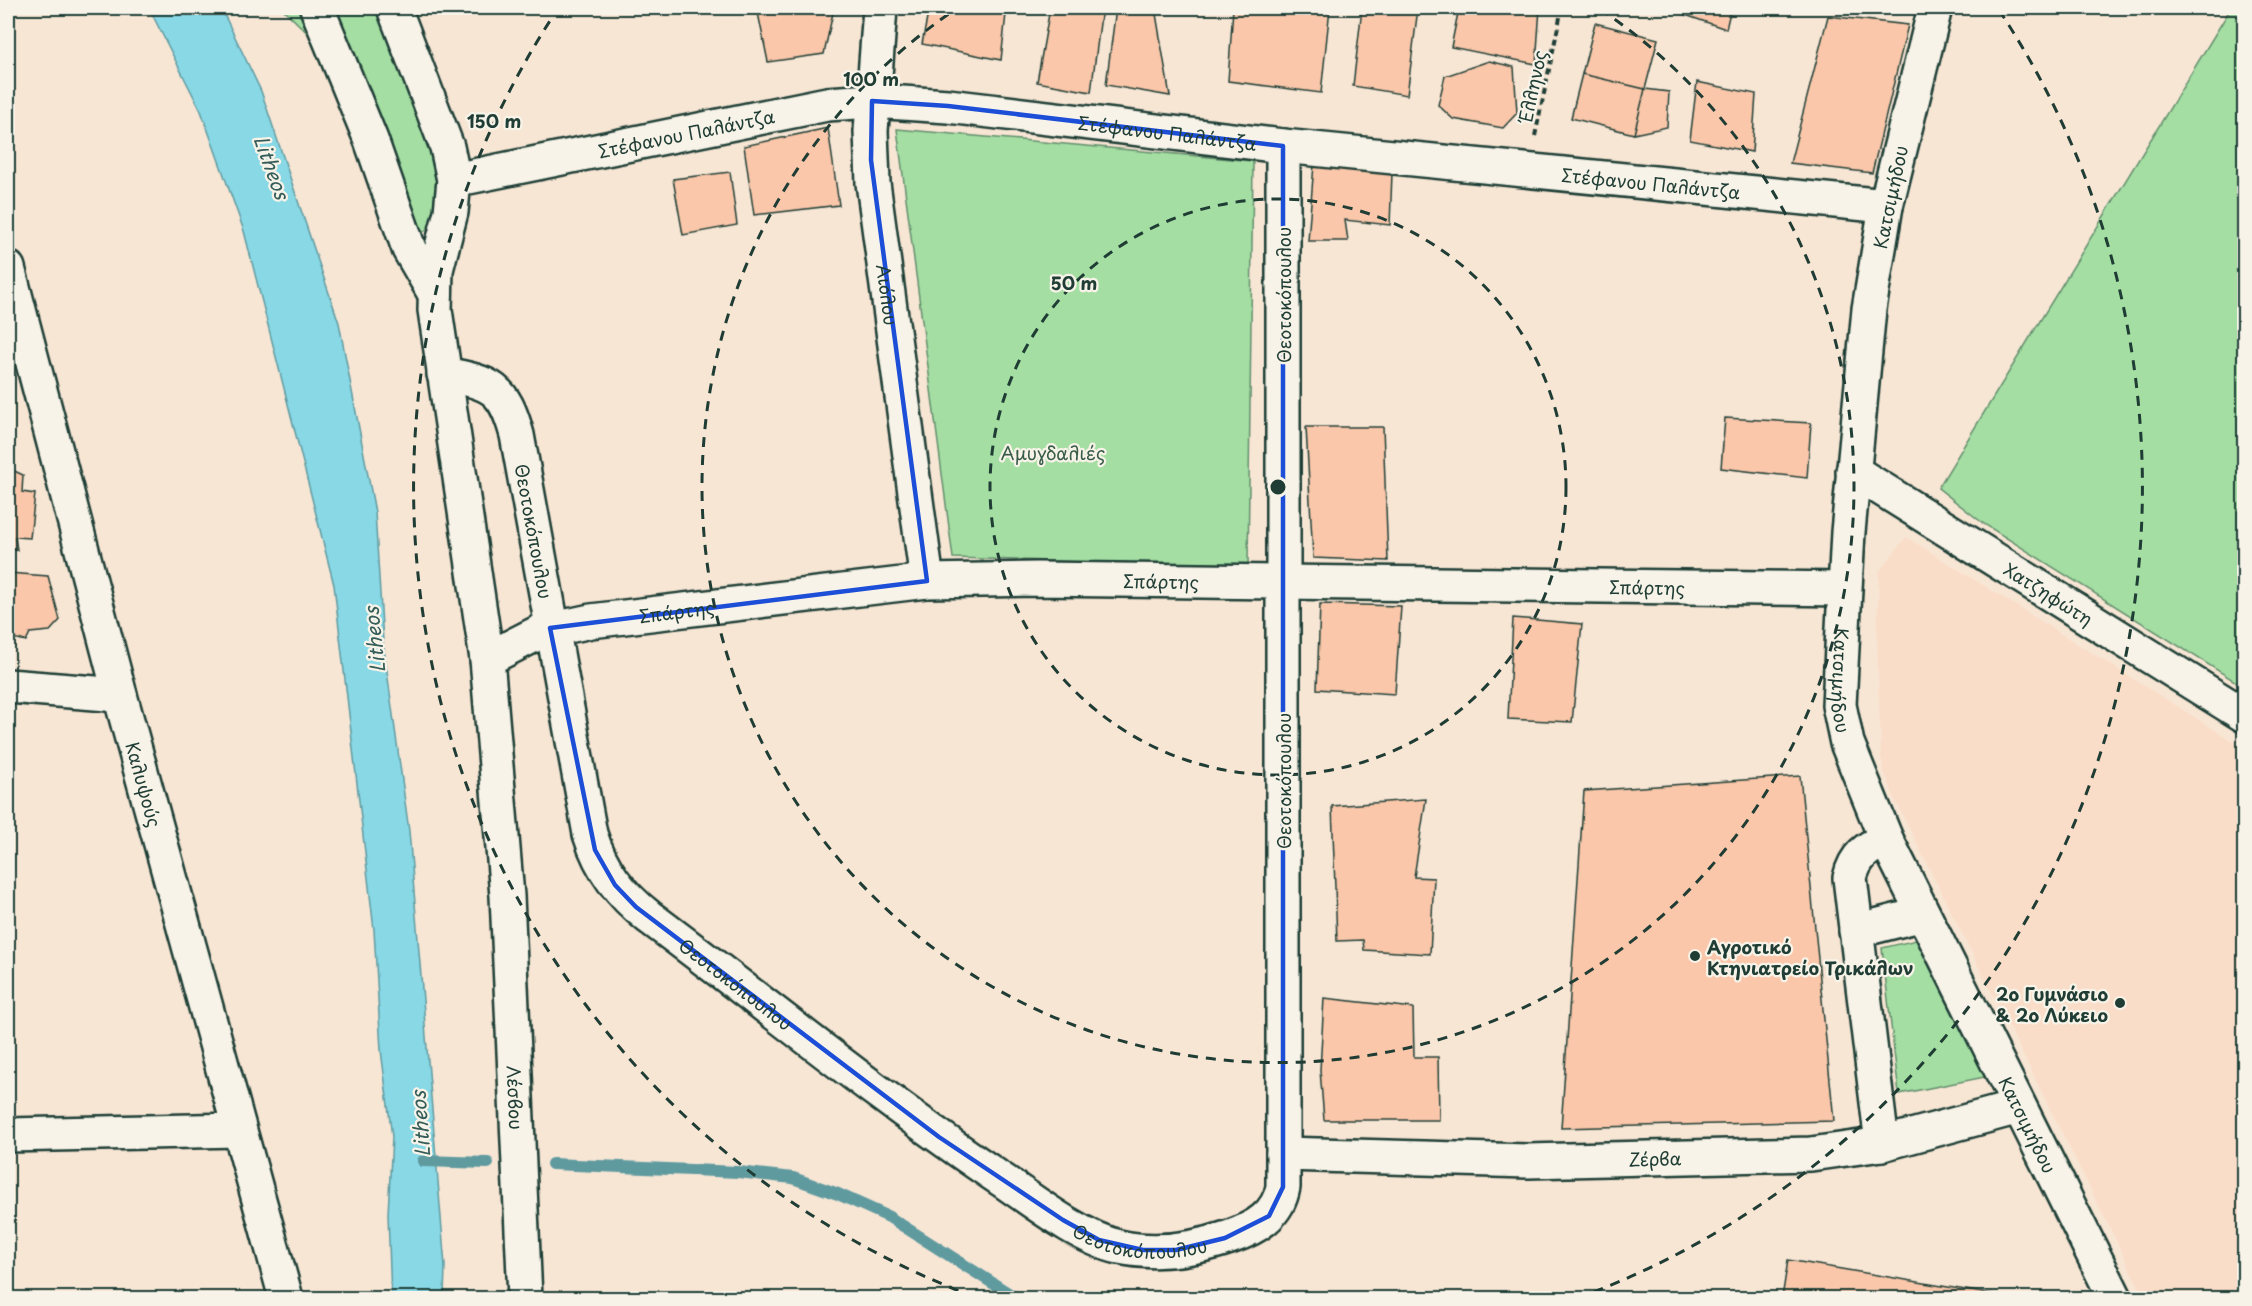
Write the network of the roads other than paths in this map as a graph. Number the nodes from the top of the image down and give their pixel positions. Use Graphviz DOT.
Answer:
graph roads {
  1 [pos="317,8"];
  2 [pos="394,8"];
  3 [pos="880,8"];
  4 [pos="1935,8"];
  5 [pos="872,101"];
  6 [pos="1283,146"];
  7 [pos="454,180"];
  8 [pos="1886,206"];
  9 [pos="8,268"];
  10 [pos="435,294"];
  11 [pos="444,374"];
  12 [pos="1853,471"];
  13 [pos="927,581"];
  14 [pos="1282,584"];
  15 [pos="1844,589"];
  16 [pos="550,628"];
  17 [pos="488,659"];
  18 [pos="8,686"];
  19 [pos="120,694"];
  20 [pos="2244,715"];
  21 [pos="1886,839"];
  22 [pos="1923,914"];
  23 [pos="1856,931"];
  24 [pos="2019,1107"];
  25 [pos="238,1130"];
  26 [pos="8,1136"];
  27 [pos="1882,1144"];
  28 [pos="1283,1154"];
  29 [pos="286,1299"];
  30 [pos="525,1299"];
  31 [pos="2115,1299"];
  1 -- 10 [label="street"];
  2 -- 7 [label="street"];
  3 -- 5 [label="street, Αιόλου"];
  4 -- 8 [label="street, Κατσιμήδου"];
  5 -- 6 [label="street, Στέφανου Παλάντζα"];
  5 -- 7 [label="street, Στέφανου Παλάντζα"];
  5 -- 13 [label="street, Αιόλου"];
  6 -- 8 [label="street, Στέφανου Παλάντζα"];
  6 -- 14 [label="street, Θεοτοκόπουλου"];
  7 -- 10 [label="street"];
  8 -- 12 [label="street, Κατσιμήδου"];
  9 -- 19 [label="street, Καλυψούς"];
  10 -- 11 [label="street, Λέσβου"];
  11 -- 16 [label="street, Θεοτοκόπουλου"];
  11 -- 17 [label="street, Λέσβου"];
  12 -- 15 [label="street, Κατσιμήδου"];
  12 -- 20 [label="street, Χατζηφώτη"];
  13 -- 14 [label="street, Σπάρτης"];
  13 -- 16 [label="street, Σπάρτης"];
  14 -- 15 [label="street, Σπάρτης"];
  14 -- 28 [label="street, Θεοτοκόπουλου"];
  15 -- 21 [label="street, Κατσιμήδου"];
  16 -- 17 [label="street, Σπάρτης"];
  16 -- 28 [label="street, Θεοτοκόπουλου"];
  17 -- 30 [label="street, Λέσβου"];
  18 -- 19 [label="street"];
  19 -- 25 [label="street, Καλυψούς"];
  21 -- 22 [label="street, Κατσιμήδου"];
  21 -- 23 [label="street"];
  22 -- 23 [label="street"];
  22 -- 24 [label="street, Κατσιμήδου"];
  23 -- 27 [label="street"];
  24 -- 27 [label="street, Ζέρβα"];
  24 -- 31 [label="street, Κατσιμήδου"];
  25 -- 26 [label="street"];
  25 -- 29 [label="street, Καλυψούς"];
  27 -- 28 [label="street, Ζέρβα"];
}
